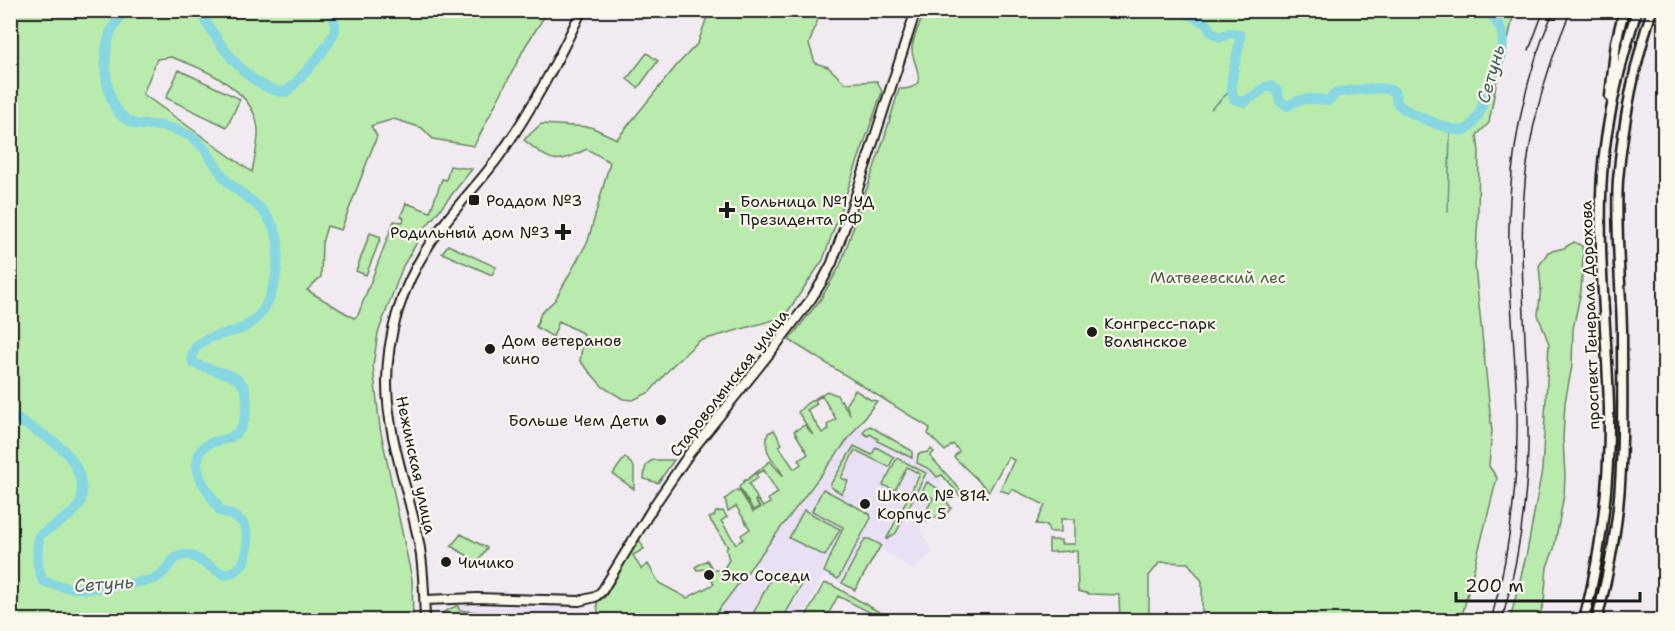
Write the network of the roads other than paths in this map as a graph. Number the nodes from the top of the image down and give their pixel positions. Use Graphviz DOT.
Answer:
graph roads {
  1 [pos="582,10"];
  2 [pos="916,10"];
  3 [pos="1624,10"];
  4 [pos="1636,10"];
  5 [pos="1652,10"];
  6 [pos="1608,124"];
  7 [pos="424,600"];
  8 [pos="425,621"];
  9 [pos="1584,621"];
  10 [pos="1597,621"];
  1 -- 7 [label="street, Нежинская улица"];
  2 -- 7 [label="street, Староволынская улица"];
  3 -- 6 [label="main road"];
  4 -- 6 [label="main road, проспект Генерала Дорохова"];
  5 -- 10 [label="main road, проспект Генерала Дорохова"];
  6 -- 9 [label="main road, проспект Генерала Дорохова"];
  7 -- 8 [label="street, Нежинская улица"];
}
